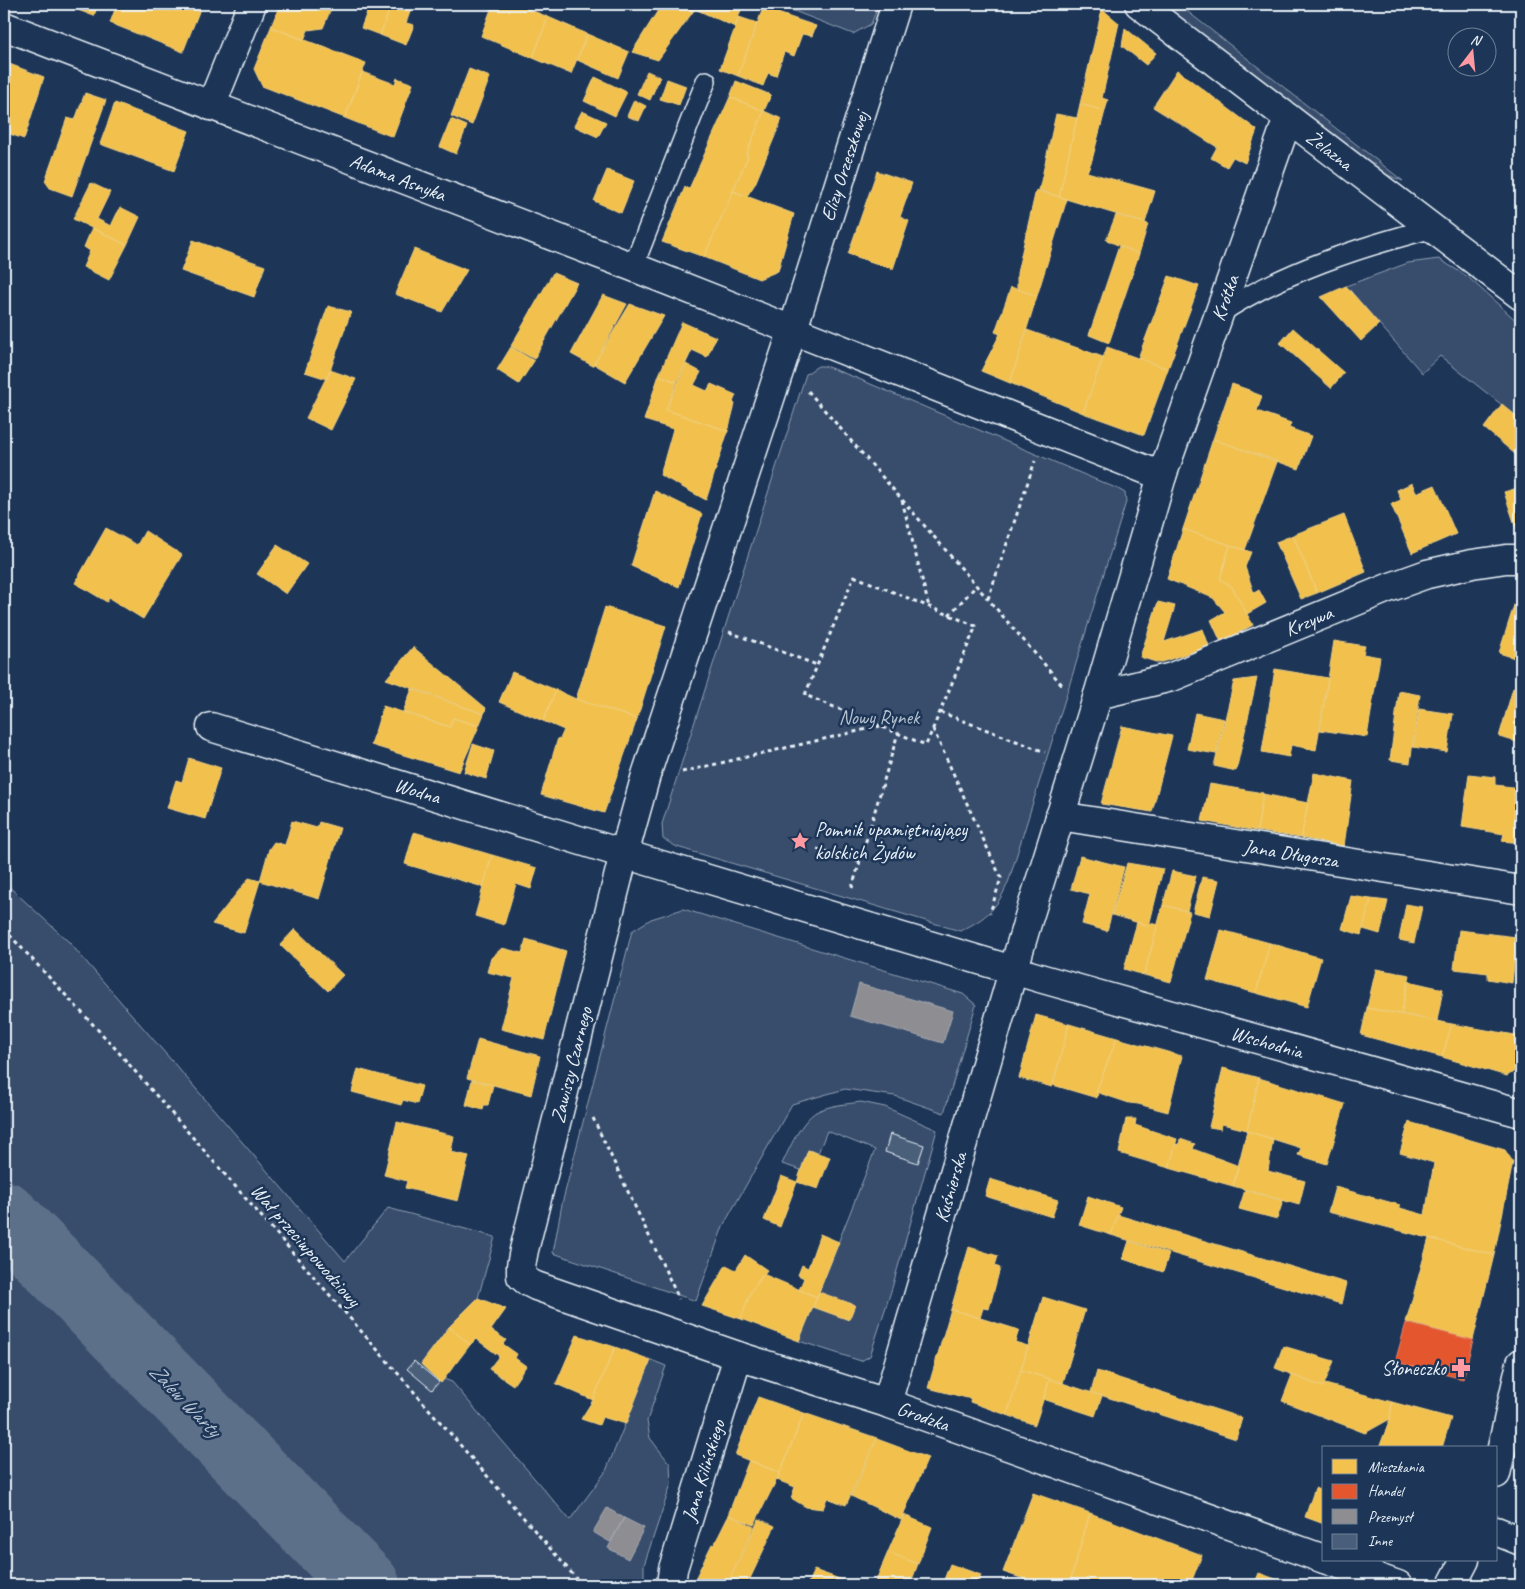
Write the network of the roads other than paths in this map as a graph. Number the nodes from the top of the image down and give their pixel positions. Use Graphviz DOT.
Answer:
graph roads {
  1 [pos="252,4"];
  2 [pos="896,4"];
  3 [pos="1139,4"];
  4 [pos="4,26"];
  5 [pos="706,81"];
  6 [pos="211,106"];
  7 [pos="1288,118"];
  8 [pos="1433,228"];
  9 [pos="633,267"];
  10 [pos="1521,296"];
  11 [pos="1219,314"];
  12 [pos="793,329"];
  13 [pos="1162,476"];
  14 [pos="1521,559"];
  15 [pos="1098,695"];
  16 [pos="211,727"];
  17 [pos="1060,816"];
  18 [pos="624,854"];
  19 [pos="1521,890"];
  20 [pos="1014,970"];
  21 [pos="1521,1113"];
  22 [pos="521,1276"];
  23 [pos="738,1356"];
  24 [pos="1521,1363"];
  25 [pos="887,1404"];
  26 [pos="1498,1465"];
  27 [pos="1498,1532"];
  28 [pos="1521,1541"];
  29 [pos="1322,1559"];
  30 [pos="1331,1562"];
  31 [pos="1465,1562"];
  32 [pos="671,1585"];
  33 [pos="1398,1585"];
  34 [pos="1452,1585"];
  1 -- 6 [label="street"];
  2 -- 12 [label="street, Elizy Orzeszkowej"];
  3 -- 7 [label="street, Żelazna"];
  4 -- 6 [label="street, Adama Asnyka"];
  5 -- 9 [label="lane"];
  6 -- 9 [label="street, Adama Asnyka"];
  7 -- 8 [label="street, Żelazna"];
  7 -- 11 [label="street, Krótka"];
  8 -- 10 [label="street, Żelazna"];
  8 -- 11 [label="lane"];
  9 -- 12 [label="street, Adama Asnyka"];
  11 -- 13 [label="street, Krótka"];
  12 -- 13 [label="street"];
  12 -- 18 [label="street"];
  13 -- 15 [label="street"];
  14 -- 15 [label="street, Krzywa"];
  15 -- 17 [label="street"];
  16 -- 18 [label="street, Wodna"];
  17 -- 19 [label="street, Jana Długosza"];
  17 -- 20 [label="street"];
  18 -- 20 [label="street"];
  18 -- 22 [label="street, Zawiszy Czarnego"];
  20 -- 21 [label="street, Wschodnia"];
  20 -- 25 [label="street, Kuśnierska"];
  22 -- 23 [label="street, Grodzka"];
  23 -- 25 [label="street, Grodzka"];
  23 -- 32 [label="street, Jana Kilińskiego"];
  24 -- 26 [label="street"];
  25 -- 29 [label="street, Grodzka"];
  27 -- 28 [label="street"];
  30 -- 33 [label="street, Grodzka"];
  31 -- 34 [label="street"];
}
